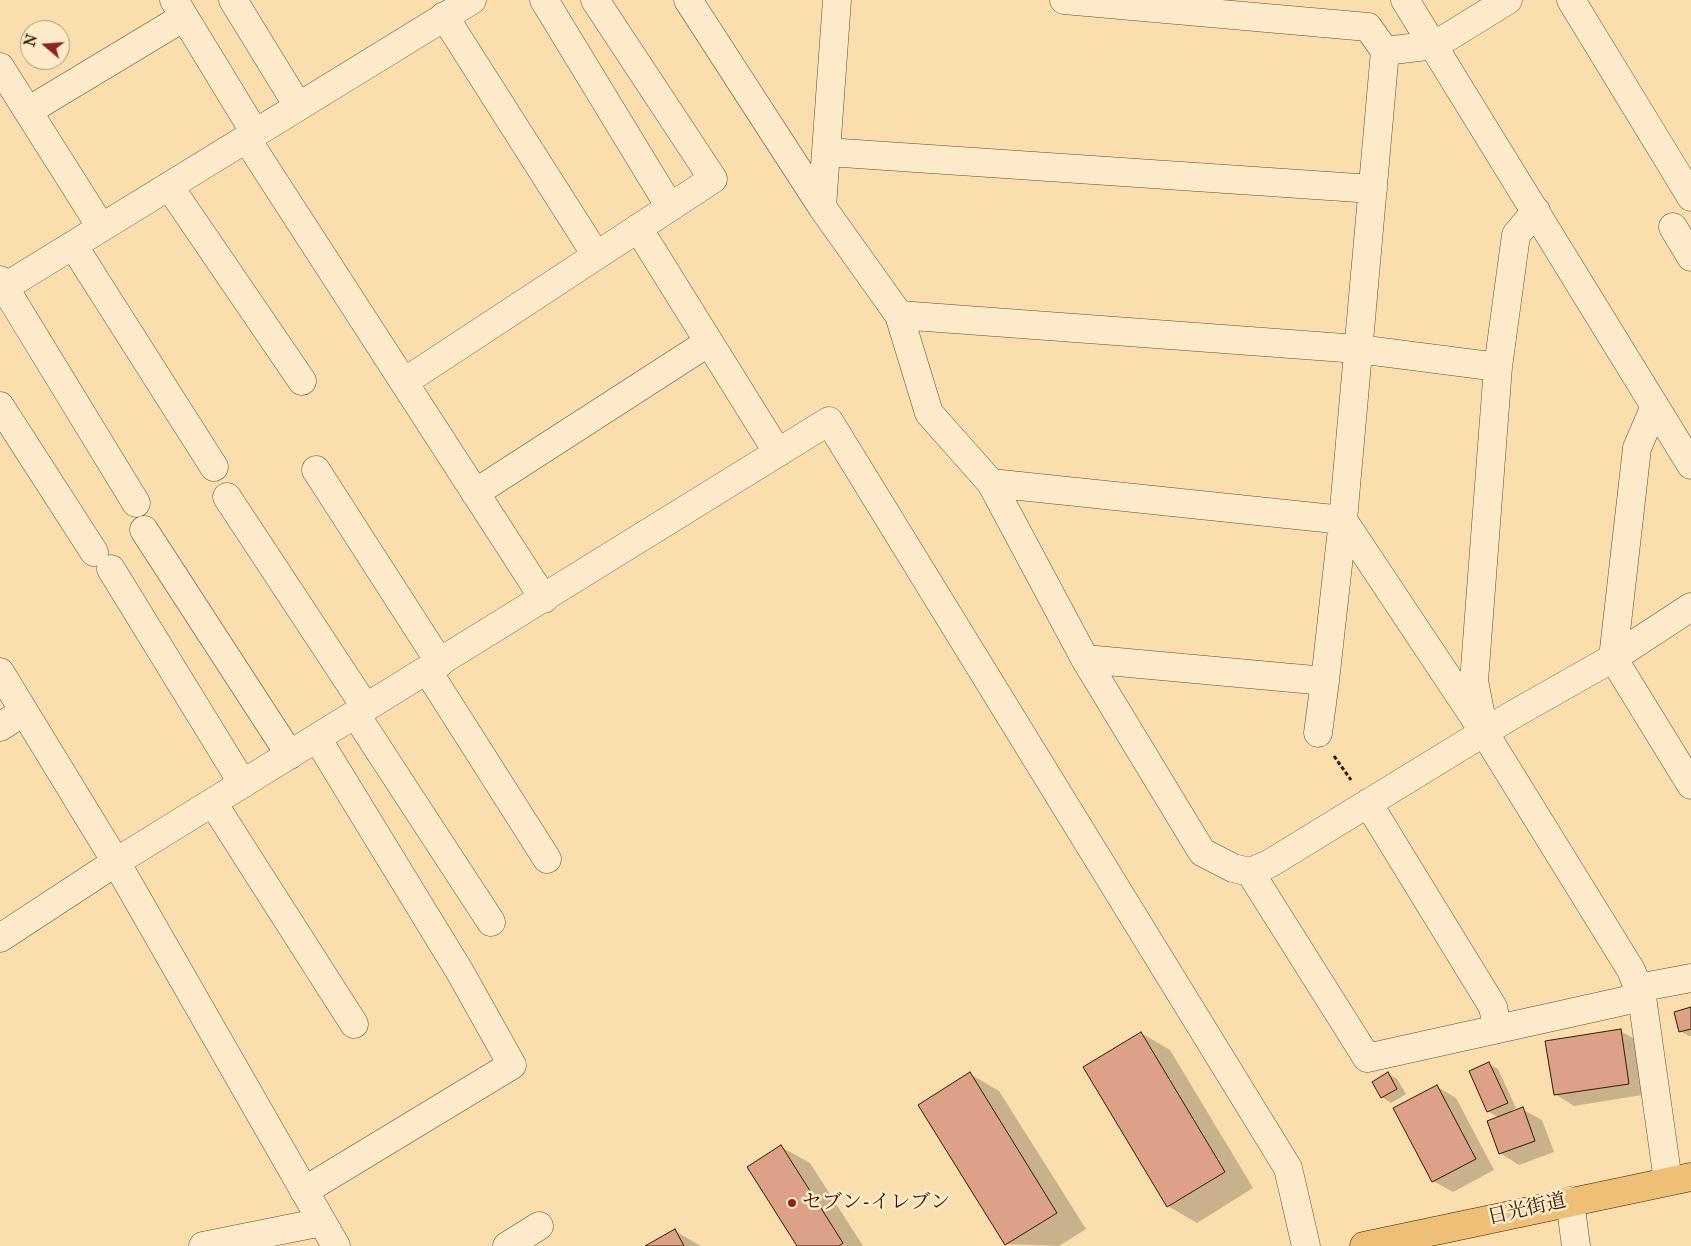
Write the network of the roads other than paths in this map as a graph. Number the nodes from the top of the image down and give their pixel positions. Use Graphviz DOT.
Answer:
graph roads {
  1 [pos="232,0"];
  2 [pos="544,0"];
  3 [pos="595,0"];
  4 [pos="688,0"];
  5 [pos="837,0"];
  6 [pos="1064,0"];
  7 [pos="1405,0"];
  8 [pos="1508,0"];
  9 [pos="1571,0"];
  10 [pos="454,7"];
  11 [pos="180,8"];
  12 [pos="1435,45"];
  13 [pos="1384,51"];
  14 [pos="0,67"];
  15 [pos="298,106"];
  16 [pos="28,111"];
  17 [pos="251,136"];
  18 [pos="827,152"];
  19 [pos="168,186"];
  20 [pos="1372,189"];
  21 [pos="1691,197"];
  22 [pos="670,207"];
  23 [pos="822,207"];
  24 [pos="1536,211"];
  25 [pos="1673,226"];
  26 [pos="101,227"];
  27 [pos="638,228"];
  28 [pos="74,245"];
  29 [pos="596,255"];
  30 [pos="1691,257"];
  31 [pos="2,286"];
  32 [pos="898,315"];
  33 [pos="709,342"];
  34 [pos="1358,349"];
  35 [pos="1498,367"];
  36 [pos="302,381"];
  37 [pos="404,382"];
  38 [pos="0,406"];
  39 [pos="1655,406"];
  40 [pos="778,453"];
  41 [pos="1691,465"];
  42 [pos="214,467"];
  43 [pos="316,470"];
  44 [pos="991,483"];
  45 [pos="475,492"];
  46 [pos="227,497"];
  47 [pos="136,503"];
  48 [pos="1343,520"];
  49 [pos="144,530"];
  50 [pos="544,599"];
  51 [pos="1691,606"];
  52 [pos="1613,658"];
  53 [pos="1085,659"];
  54 [pos="434,667"];
  55 [pos="0,672"];
  56 [pos="1325,681"];
  57 [pos="361,711"];
  58 [pos="24,712"];
  59 [pos="0,727"];
  60 [pos="1484,732"];
  61 [pos="1318,734"];
  62 [pos="317,738"];
  63 [pos="290,755"];
  64 [pos="243,784"];
  65 [pos="1691,785"];
  66 [pos="213,803"];
  67 [pos="1368,803"];
  68 [pos="547,859"];
  69 [pos="116,862"];
  70 [pos="1250,872"];
  71 [pos="491,922"];
  72 [pos="0,938"];
  73 [pos="1691,978"];
  74 [pos="1640,992"];
  75 [pos="354,1024"];
  76 [pos="1497,1027"];
  77 [pos="1680,1179"];
  78 [pos="304,1191"];
  79 [pos="1570,1201"];
  80 [pos="322,1222"];
  81 [pos="539,1226"];
  82 [pos="203,1246"];
  83 [pos="336,1246"];
  84 [pos="507,1246"];
  85 [pos="1306,1246"];
  86 [pos="1364,1246"];
  87 [pos="1576,1246"];
  1 -- 15 [label="street"];
  2 -- 22 [label="street"];
  3 -- 22 [label="street"];
  4 -- 23 [label="street"];
  5 -- 18 [label="street"];
  6 -- 13 [label="street"];
  7 -- 12 [label="street"];
  8 -- 12 [label="street"];
  9 -- 21 [label="street"];
  10 -- 15 [label="street"];
  10 -- 29 [label="street"];
  11 -- 16 [label="street"];
  11 -- 17 [label="street"];
  12 -- 13 [label="street"];
  12 -- 24 [label="street"];
  13 -- 20 [label="street"];
  14 -- 16 [label="street"];
  15 -- 17 [label="street"];
  16 -- 26 [label="street"];
  17 -- 19 [label="street"];
  17 -- 37 [label="street"];
  18 -- 20 [label="street"];
  18 -- 23 [label="street"];
  19 -- 26 [label="street"];
  19 -- 36 [label="street"];
  20 -- 34 [label="street"];
  22 -- 27 [label="street"];
  23 -- 32 [label="street"];
  24 -- 35 [label="street"];
  24 -- 39 [label="street"];
  25 -- 30 [label="street"];
  26 -- 28 [label="street"];
  27 -- 29 [label="street"];
  27 -- 33 [label="street"];
  28 -- 31 [label="street"];
  28 -- 42 [label="street"];
  29 -- 37 [label="street"];
  31 -- 47 [label="street"];
  32 -- 34 [label="street"];
  32 -- 44 [label="street"];
  33 -- 40 [label="street"];
  33 -- 45 [label="street"];
  34 -- 35 [label="street"];
  34 -- 48 [label="street"];
  35 -- 60 [label="street"];
  37 -- 45 [label="street"];
  38 -- 64 [label="street"];
  39 -- 41 [label="street"];
  39 -- 52 [label="street"];
  40 -- 50 [label="street"];
  40 -- 85 [label="street"];
  43 -- 54 [label="street"];
  44 -- 48 [label="street"];
  44 -- 53 [label="street"];
  45 -- 50 [label="street"];
  46 -- 57 [label="street"];
  48 -- 56 [label="street"];
  48 -- 60 [label="street"];
  49 -- 63 [label="street"];
  50 -- 54 [label="street"];
  51 -- 52 [label="street"];
  52 -- 60 [label="street"];
  52 -- 65 [label="street"];
  53 -- 56 [label="street"];
  53 -- 70 [label="street"];
  54 -- 57 [label="street"];
  54 -- 68 [label="street"];
  55 -- 58 [label="street"];
  56 -- 61 [label="street"];
  57 -- 62 [label="street"];
  57 -- 71 [label="street"];
  58 -- 59 [label="street"];
  58 -- 69 [label="street"];
  60 -- 67 [label="street"];
  60 -- 74 [label="street"];
  62 -- 63 [label="street"];
  62 -- 78 [label="street"];
  63 -- 64 [label="street"];
  64 -- 66 [label="street"];
  66 -- 69 [label="street"];
  66 -- 75 [label="street"];
  67 -- 70 [label="street"];
  67 -- 76 [label="street"];
  69 -- 72 [label="street"];
  69 -- 78 [label="street"];
  70 -- 76 [label="street"];
  73 -- 74 [label="street"];
  74 -- 76 [label="street"];
  74 -- 77 [label="street"];
  77 -- 79 [label="highway, 日光街道"];
  78 -- 80 [label="street"];
  79 -- 86 [label="highway, 日光街道"];
  79 -- 87 [label="street"];
  80 -- 82 [label="street"];
  80 -- 83 [label="street"];
  81 -- 84 [label="street"];
}
